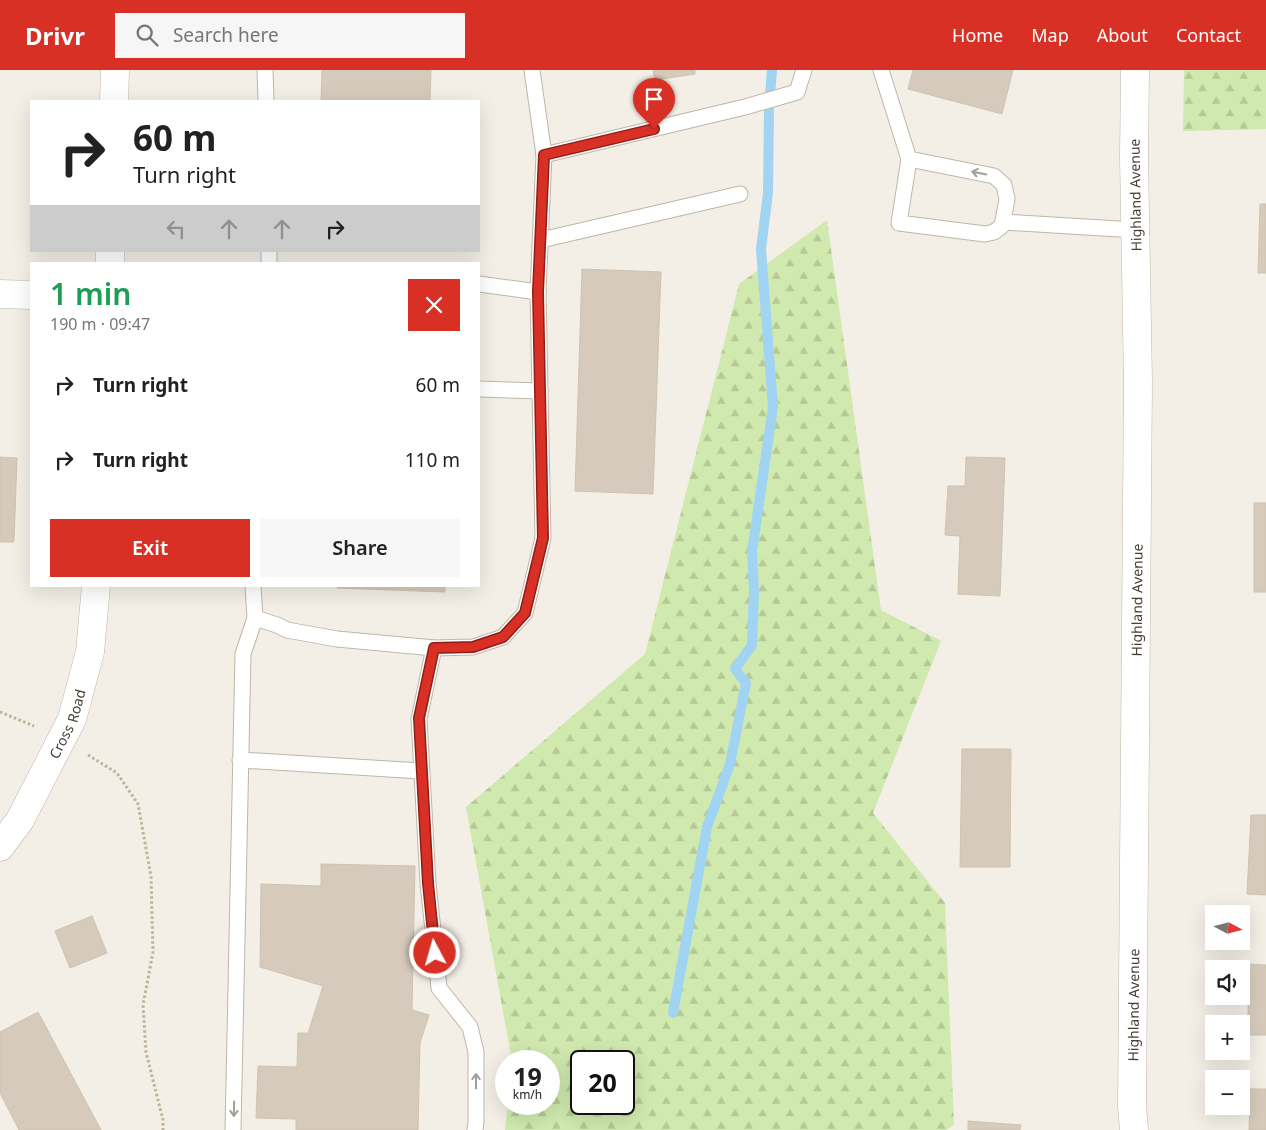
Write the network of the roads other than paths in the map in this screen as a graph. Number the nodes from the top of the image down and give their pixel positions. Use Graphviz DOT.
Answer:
graph roads {
  1 [pos="115,70"];
  2 [pos="265,70"];
  3 [pos="532,70"];
  4 [pos="804,70"];
  5 [pos="881,70"];
  6 [pos="1135,70"];
  7 [pos="114,100"];
  8 [pos="266,100"];
  9 [pos="544,155"];
  10 [pos="909,159"];
  11 [pos="740,194"];
  12 [pos="1003,222"];
  13 [pos="1135,230"];
  14 [pos="541,240"];
  15 [pos="480,284"];
  16 [pos="538,292"];
  17 [pos="0,294"];
  18 [pos="30,295"];
  19 [pos="480,389"];
  20 [pos="540,390"];
  21 [pos="96,587"];
  22 [pos="253,587"];
  23 [pos="255,618"];
  24 [pos="434,648"];
  25 [pos="240,760"];
  26 [pos="422,771"];
  27 [pos="0,847"];
  28 [pos="233,1130"];
  29 [pos="475,1130"];
  30 [pos="1134,1130"];
  1 -- 7 [label="street"];
  2 -- 8 [label="lane"];
  3 -- 9 [label="lane"];
  4 -- 9 [label="lane"];
  5 -- 10 [label="lane"];
  6 -- 13 [label="street, Highland Avenue"];
  9 -- 14 [label="lane"];
  12 -- 10 [label="lane, one-way"];
  10 -- 12 [label="lane"];
  11 -- 14 [label="lane"];
  12 -- 13 [label="lane"];
  13 -- 30 [label="street, Highland Avenue"];
  14 -- 16 [label="lane"];
  15 -- 16 [label="lane"];
  16 -- 20 [label="lane"];
  17 -- 18 [label="street"];
  19 -- 20 [label="lane"];
  20 -- 24 [label="lane"];
  21 -- 27 [label="street, Cross Road"];
  22 -- 23 [label="lane"];
  23 -- 24 [label="lane"];
  23 -- 25 [label="lane"];
  24 -- 26 [label="lane"];
  25 -- 26 [label="lane"];
  25 -- 28 [label="lane, one-way"];
  29 -- 26 [label="lane, one-way"];
}
